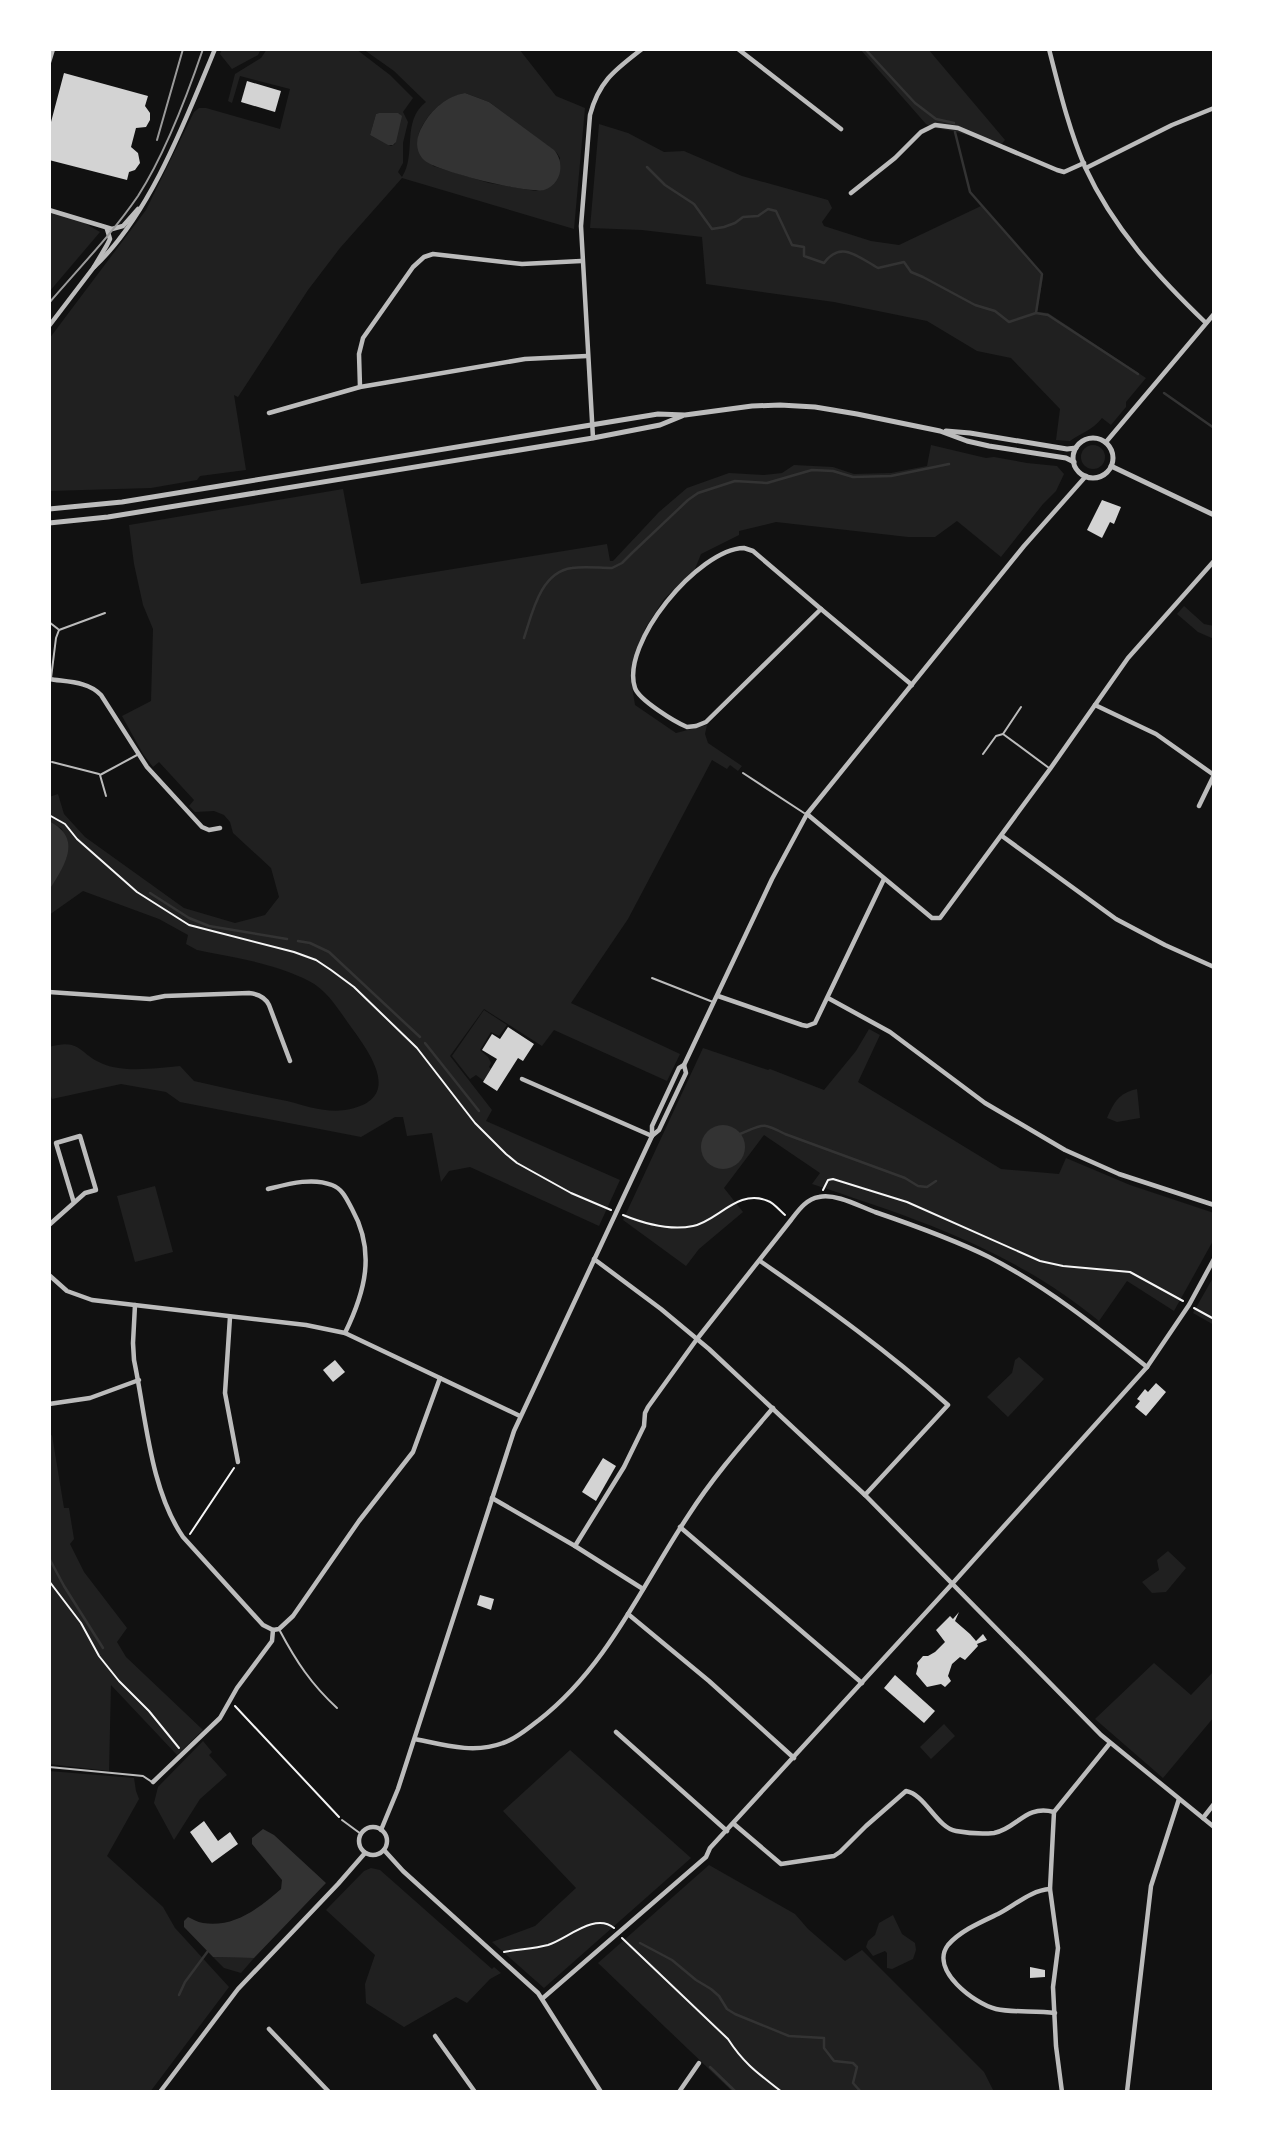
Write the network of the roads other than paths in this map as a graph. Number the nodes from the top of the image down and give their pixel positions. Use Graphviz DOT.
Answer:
graph roads {
  1 [pos="53,49"];
  2 [pos="215,49"];
  3 [pos="642,49"];
  4 [pos="738,49"];
  5 [pos="1049,49"];
  6 [pos="49,62"];
  7 [pos="1214,108"];
  8 [pos="841,129"];
  9 [pos="1085,166"];
  10 [pos="851,193"];
  11 [pos="140,207"];
  12 [pos="49,211"];
  13 [pos="107,229"];
  14 [pos="582,261"];
  15 [pos="94,267"];
  16 [pos="1214,314"];
  17 [pos="1206,323"];
  18 [pos="49,326"];
  19 [pos="587,356"];
  20 [pos="360,387"];
  21 [pos="269,412"];
  22 [pos="685,415"];
  23 [pos="592,426"];
  24 [pos="940,431"];
  25 [pos="593,438"];
  26 [pos="1106,442"];
  27 [pos="1076,448"];
  28 [pos="1074,462"];
  29 [pos="1111,466"];
  30 [pos="1086,476"];
  31 [pos="49,509"];
  32 [pos="1214,515"];
  33 [pos="49,523"];
  34 [pos="1214,561"];
  35 [pos="821,609"];
  36 [pos="104,613"];
  37 [pos="49,622"];
  38 [pos="59,630"];
  39 [pos="50,679"];
  40 [pos="912,685"];
  41 [pos="1095,705"];
  42 [pos="1021,707"];
  43 [pos="1003,734"];
  44 [pos="138,754"];
  45 [pos="983,754"];
  46 [pos="52,762"];
  47 [pos="1050,769"];
  48 [pos="743,773"];
  49 [pos="100,775"];
  50 [pos="106,796"];
  51 [pos="1199,806"];
  52 [pos="807,814"];
  53 [pos="219,828"];
  54 [pos="1002,836"];
  55 [pos="884,879"];
  56 [pos="1214,967"];
  57 [pos="652,978"];
  58 [pos="49,992"];
  59 [pos="719,996"];
  60 [pos="828,998"];
  61 [pos="715,1003"];
  62 [pos="290,1061"];
  63 [pos="522,1079"];
  64 [pos="652,1136"];
  65 [pos="268,1189"];
  66 [pos="74,1203"];
  67 [pos="1214,1205"];
  68 [pos="49,1225"];
  69 [pos="594,1259"];
  70 [pos="1214,1259"];
  71 [pos="760,1261"];
  72 [pos="49,1275"];
  73 [pos="135,1305"];
  74 [pos="230,1317"];
  75 [pos="345,1333"];
  76 [pos="697,1339"];
  77 [pos="1147,1367"];
  78 [pos="440,1378"];
  79 [pos="139,1380"];
  80 [pos="49,1404"];
  81 [pos="773,1408"];
  82 [pos="520,1416"];
  83 [pos="238,1462"];
  84 [pos="865,1495"];
  85 [pos="492,1498"];
  86 [pos="680,1527"];
  87 [pos="575,1546"];
  88 [pos="953,1584"];
  89 [pos="643,1589"];
  90 [pos="628,1614"];
  91 [pos="276,1630"];
  92 [pos="862,1683"];
  93 [pos="337,1708"];
  94 [pos="616,1732"];
  95 [pos="415,1739"];
  96 [pos="1110,1743"];
  97 [pos="794,1758"];
  98 [pos="49,1767"];
  99 [pos="153,1782"];
  100 [pos="1178,1799"];
  101 [pos="1214,1804"];
  102 [pos="1054,1812"];
  103 [pos="1203,1818"];
  104 [pos="342,1820"];
  105 [pos="734,1824"];
  106 [pos="1214,1827"];
  107 [pos="381,1830"];
  108 [pos="727,1831"];
  109 [pos="361,1834"];
  110 [pos="384,1850"];
  111 [pos="365,1853"];
  112 [pos="1050,1889"];
  113 [pos="542,1998"];
  114 [pos="1055,2013"];
  115 [pos="269,2029"];
  116 [pos="435,2036"];
  117 [pos="699,2063"];
  118 [pos="160,2092"];
  119 [pos="329,2092"];
  120 [pos="475,2092"];
  121 [pos="601,2092"];
  122 [pos="679,2092"];
  123 [pos="1062,2092"];
  124 [pos="1127,2092"];
  1 -- 6 [label="street"];
  2 -- 11 [label="street"];
  3 -- 14 [label="street"];
  4 -- 8 [label="street"];
  5 -- 9 [label="street"];
  7 -- 9 [label="street"];
  9 -- 10 [label="street"];
  9 -- 17 [label="street"];
  11 -- 13 [label="street"];
  11 -- 15 [label="street"];
  12 -- 13 [label="street"];
  13 -- 15 [label="street"];
  14 -- 19 [label="street"];
  14 -- 20 [label="street"];
  15 -- 18 [label="street"];
  16 -- 17 [label="street"];
  17 -- 26 [label="street"];
  19 -- 20 [label="street"];
  19 -- 23 [label="street"];
  20 -- 21 [label="street"];
  22 -- 23 [label="street"];
  22 -- 24 [label="street"];
  22 -- 25 [label="street"];
  23 -- 25 [label="street"];
  23 -- 31 [label="street"];
  24 -- 27 [label="street"];
  24 -- 28 [label="street"];
  25 -- 33 [label="street"];
  26 -- 27 [label="street"];
  26 -- 29 [label="street"];
  27 -- 28 [label="street"];
  28 -- 30 [label="street"];
  29 -- 30 [label="street"];
  29 -- 32 [label="street"];
  30 -- 40 [label="street"];
  34 -- 41 [label="street"];
  35 -- 35 [label="street"];
  35 -- 40 [label="street"];
  36 -- 38 [label="lane"];
  37 -- 38 [label="lane"];
  38 -- 39 [label="lane"];
  39 -- 44 [label="street"];
  40 -- 52 [label="street"];
  41 -- 47 [label="street"];
  41 -- 51 [label="street"];
  42 -- 43 [label="lane"];
  43 -- 45 [label="lane"];
  43 -- 47 [label="lane"];
  44 -- 49 [label="lane"];
  44 -- 53 [label="street"];
  46 -- 49 [label="lane"];
  47 -- 54 [label="street"];
  48 -- 52 [label="lane"];
  49 -- 50 [label="lane"];
  52 -- 55 [label="street"];
  52 -- 59 [label="street"];
  54 -- 55 [label="street"];
  54 -- 56 [label="street"];
  55 -- 60 [label="street"];
  57 -- 61 [label="lane"];
  58 -- 62 [label="street"];
  59 -- 60 [label="street"];
  59 -- 61 [label="street"];
  60 -- 67 [label="street"];
  61 -- 64 [label="street"];
  63 -- 64 [label="street"];
  64 -- 69 [label="street"];
  65 -- 75 [label="street"];
  66 -- 66 [label="street"];
  66 -- 68 [label="street"];
  69 -- 76 [label="street"];
  69 -- 82 [label="street"];
  70 -- 77 [label="street"];
  71 -- 76 [label="street"];
  71 -- 77 [label="street"];
  71 -- 84 [label="street"];
  72 -- 73 [label="street"];
  73 -- 74 [label="street"];
  73 -- 79 [label="street"];
  74 -- 75 [label="street"];
  74 -- 83 [label="street"];
  75 -- 78 [label="street"];
  76 -- 81 [label="street"];
  76 -- 87 [label="street"];
  77 -- 88 [label="street"];
  78 -- 82 [label="street"];
  78 -- 91 [label="street"];
  79 -- 80 [label="street"];
  79 -- 91 [label="street"];
  81 -- 84 [label="street"];
  81 -- 86 [label="street"];
  82 -- 85 [label="street"];
  84 -- 88 [label="street"];
  85 -- 87 [label="street"];
  85 -- 95 [label="street"];
  86 -- 89 [label="street"];
  86 -- 92 [label="street"];
  87 -- 89 [label="street"];
  88 -- 92 [label="street"];
  88 -- 96 [label="street"];
  89 -- 90 [label="street"];
  90 -- 95 [label="street"];
  90 -- 97 [label="street"];
  91 -- 93 [label="lane"];
  91 -- 99 [label="street"];
  92 -- 97 [label="street"];
  94 -- 108 [label="street"];
  95 -- 107 [label="street"];
  96 -- 100 [label="street"];
  96 -- 102 [label="street"];
  97 -- 105 [label="street"];
  98 -- 99 [label="lane"];
  100 -- 103 [label="street"];
  100 -- 124 [label="street"];
  101 -- 103 [label="street"];
  102 -- 105 [label="street"];
  102 -- 112 [label="street"];
  103 -- 106 [label="street"];
  104 -- 109 [label="lane"];
  105 -- 108 [label="street"];
  107 -- 109 [label="street"];
  107 -- 110 [label="street"];
  108 -- 113 [label="street"];
  109 -- 111 [label="street"];
  110 -- 111 [label="street"];
  110 -- 113 [label="street"];
  111 -- 118 [label="street"];
  112 -- 114 [label="street"];
  112 -- 114 [label="street"];
  113 -- 121 [label="street"];
  114 -- 123 [label="street"];
  115 -- 119 [label="street"];
  116 -- 120 [label="street"];
  117 -- 122 [label="street"];
}
